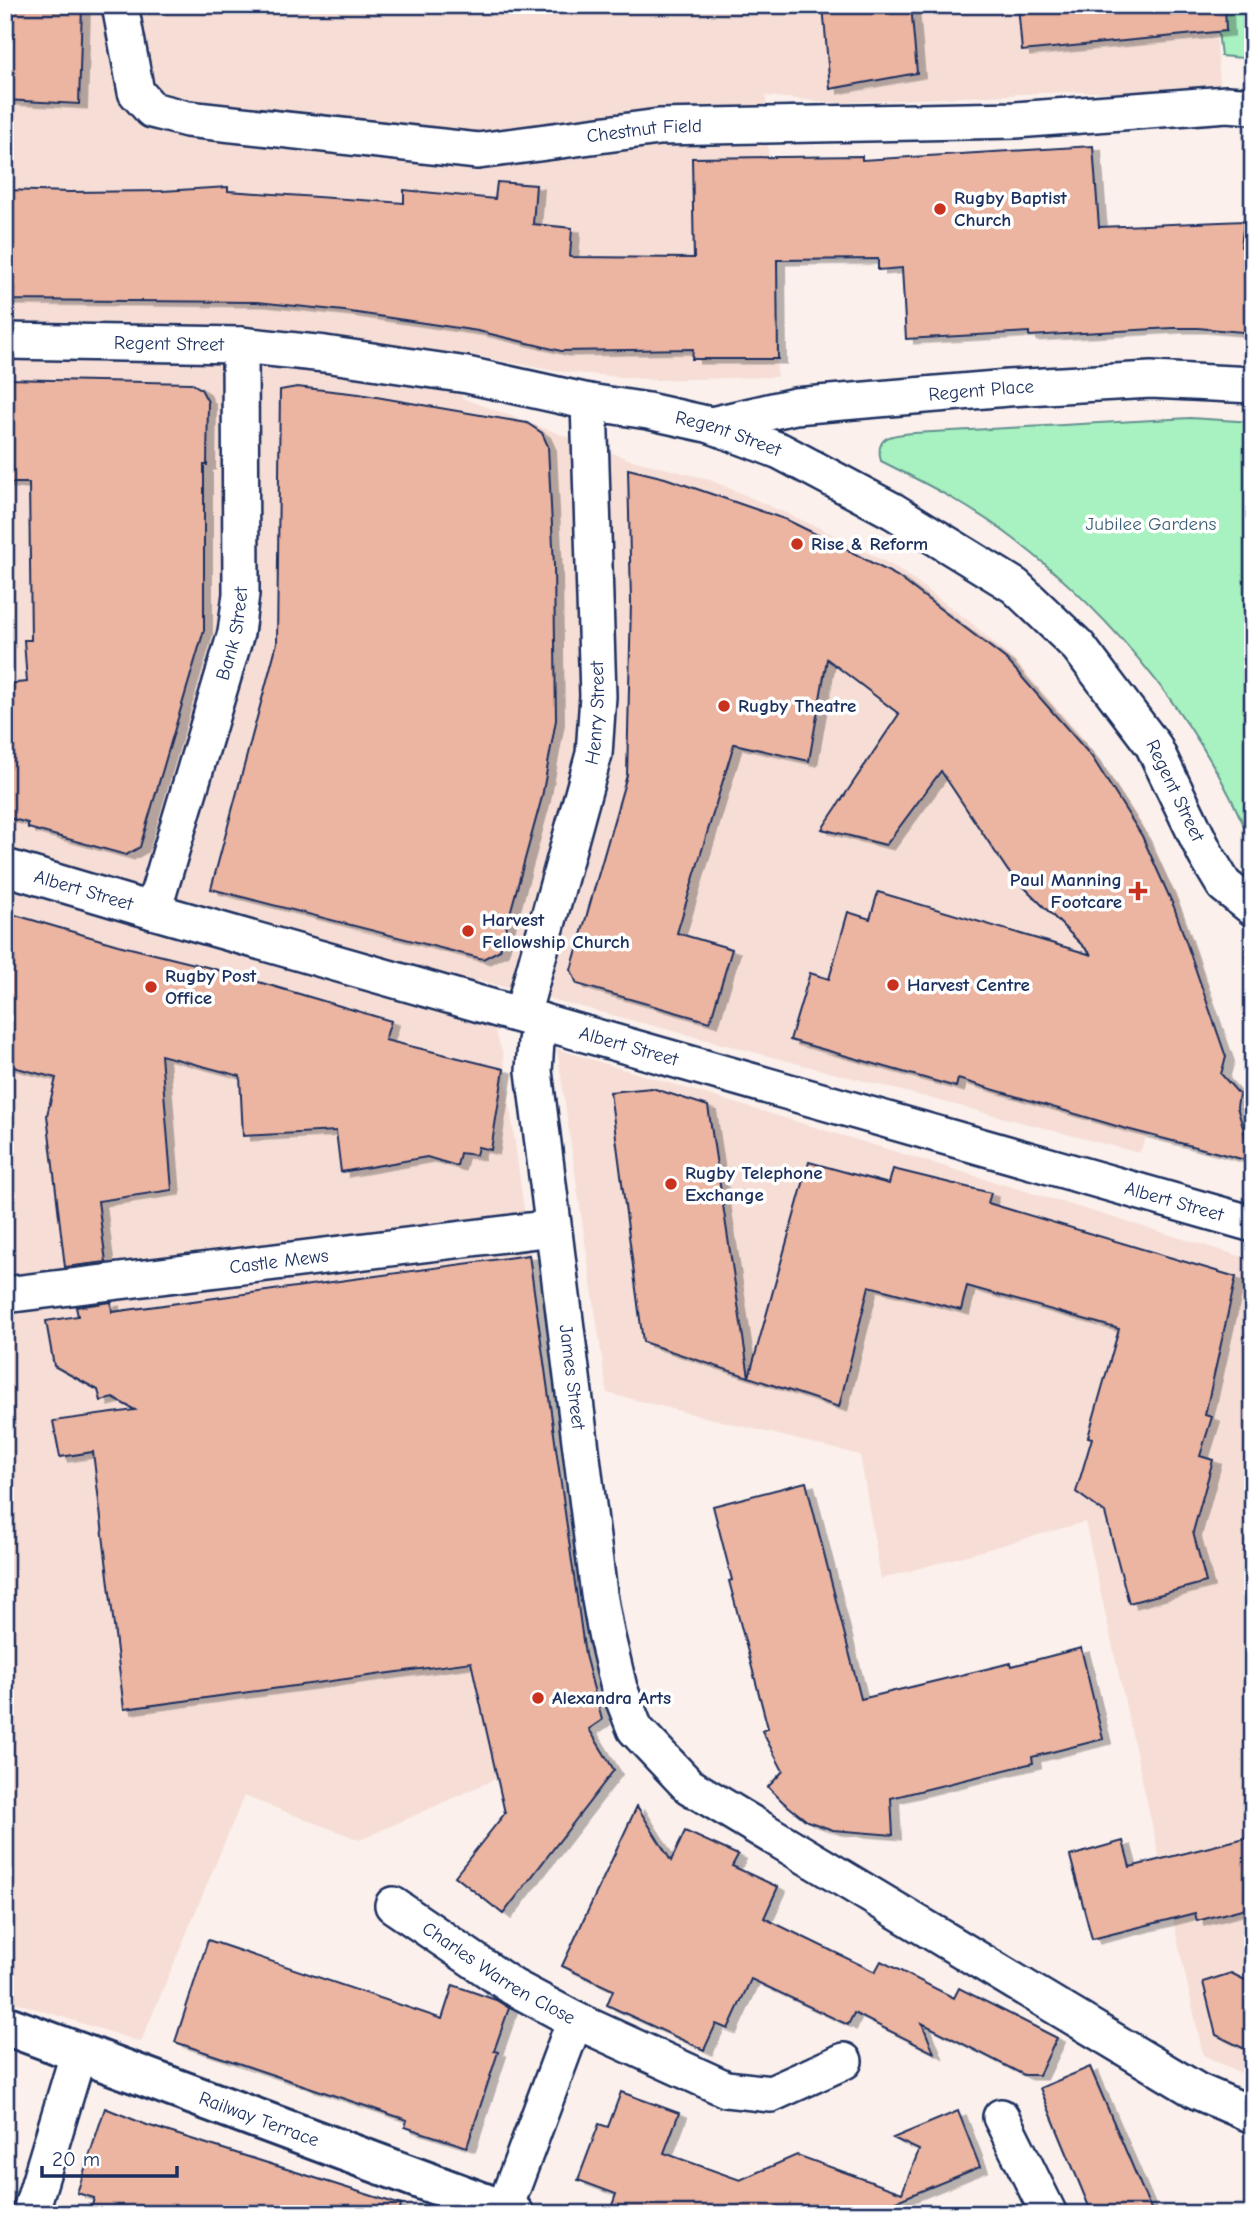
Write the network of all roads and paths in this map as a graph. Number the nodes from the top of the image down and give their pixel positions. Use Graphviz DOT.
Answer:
graph roads {
  1 [pos="120,5"];
  2 [pos="1253,106"];
  3 [pos="5,341"];
  4 [pos="240,345"];
  5 [pos="1253,385"];
  6 [pos="589,402"];
  7 [pos="711,425"];
  8 [pos="5,867"];
  9 [pos="1253,908"];
  10 [pos="153,911"];
  11 [pos="531,1018"];
  12 [pos="1253,1224"];
  13 [pos="553,1228"];
  14 [pos="5,1295"];
  15 [pos="393,1905"];
  16 [pos="575,2020"];
  17 [pos="5,2025"];
  18 [pos="79,2051"];
  19 [pos="844,2061"];
  20 [pos="1253,2115"];
  21 [pos="1001,2117"];
  22 [pos="509,2212"];
  23 [pos="30,2214"];
  24 [pos="1049,2214"];
  1 -- 2 [label="street, Chestnut Field"];
  3 -- 4 [label="street, Regent Street"];
  4 -- 6 [label="street, Regent Street"];
  4 -- 10 [label="street, Bank Street"];
  5 -- 7 [label="street, Regent Place"];
  6 -- 7 [label="street, Regent Street"];
  6 -- 11 [label="street, Henry Street"];
  7 -- 9 [label="street, Regent Street"];
  8 -- 10 [label="street, Albert Street"];
  10 -- 11 [label="street, Albert Street"];
  11 -- 12 [label="street, Albert Street"];
  11 -- 13 [label="street, James Street"];
  13 -- 14 [label="street, Castle Mews"];
  13 -- 20 [label="street, James Street"];
  15 -- 16 [label="street, Charles Warren Close"];
  16 -- 19 [label="street"];
  16 -- 22 [label="street, Charles Warren Close"];
  17 -- 18 [label="street, Railway Terrace"];
  18 -- 22 [label="street, Railway Terrace"];
  18 -- 23 [label="street"];
  21 -- 24 [label="street"];
}
